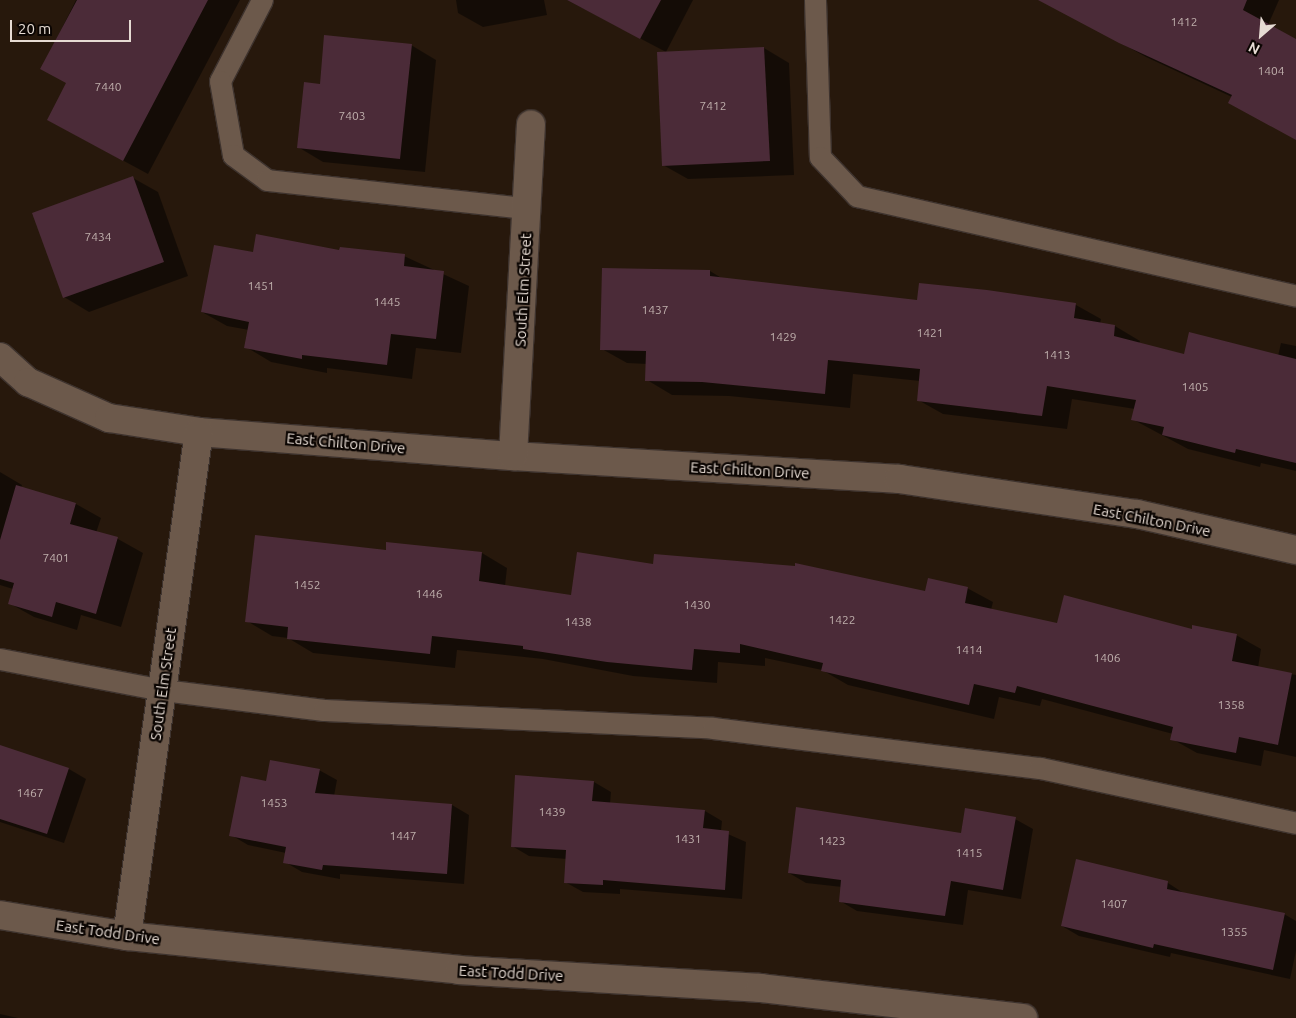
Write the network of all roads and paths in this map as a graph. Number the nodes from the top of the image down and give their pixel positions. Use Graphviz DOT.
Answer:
graph roads {
  1 [pos="262,0"];
  2 [pos="815,0"];
  3 [pos="530,124"];
  4 [pos="526,208"];
  5 [pos="1296,296"];
  6 [pos="0,356"];
  7 [pos="199,432"];
  8 [pos="513,456"];
  9 [pos="1296,550"];
  10 [pos="0,659"];
  11 [pos="163,690"];
  12 [pos="1296,823"];
  13 [pos="0,916"];
  14 [pos="127,936"];
  15 [pos="1023,1018"];
  1 -- 4 [label="lane"];
  2 -- 5 [label="lane"];
  3 -- 4 [label="street, South Elm Street"];
  4 -- 8 [label="street, South Elm Street"];
  6 -- 7 [label="street, East Chilton Drive"];
  7 -- 8 [label="street, East Chilton Drive"];
  7 -- 11 [label="street, South Elm Street"];
  8 -- 9 [label="street, East Chilton Drive"];
  10 -- 11 [label="lane"];
  11 -- 12 [label="lane"];
  11 -- 14 [label="street, South Elm Street"];
  13 -- 14 [label="street, East Todd Drive"];
  14 -- 15 [label="street, East Todd Drive"];
}
